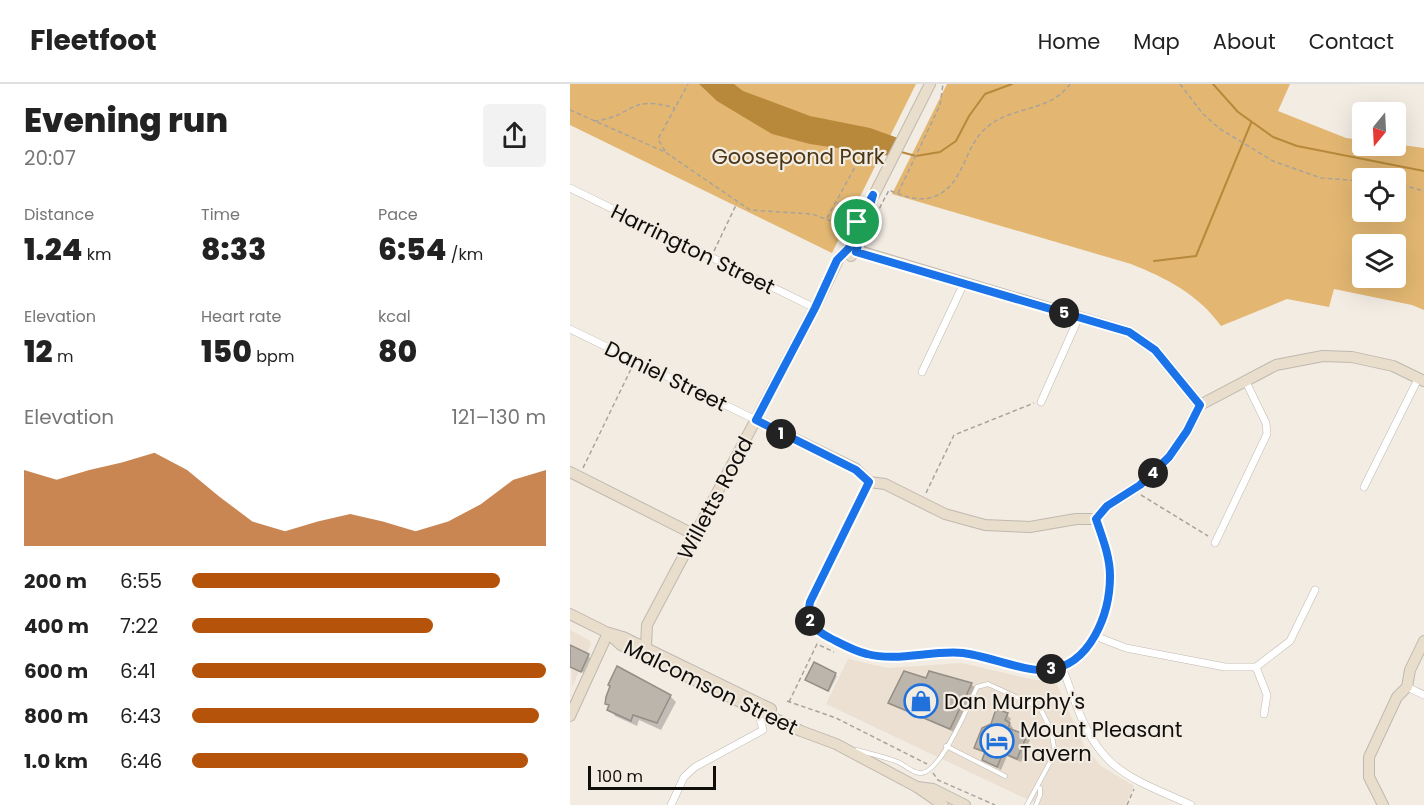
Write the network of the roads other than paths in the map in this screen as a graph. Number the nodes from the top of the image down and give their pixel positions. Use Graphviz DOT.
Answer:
graph roads {
  1 [pos="930,84"];
  2 [pos="570,188"];
  3 [pos="853,250"];
  4 [pos="964,283"];
  5 [pos="815,308"];
  6 [pos="1079,317"];
  7 [pos="570,329"];
  8 [pos="922,372"];
  9 [pos="1245,380"];
  10 [pos="1421,380"];
  11 [pos="1041,402"];
  12 [pos="1200,405"];
  13 [pos="756,420"];
  14 [pos="575,474"];
  15 [pos="869,482"];
  16 [pos="1364,487"];
  17 [pos="1096,519"];
  18 [pos="695,535"];
  19 [pos="1215,543"];
  20 [pos="1315,590"];
  21 [pos="570,614"];
  22 [pos="608,633"];
  23 [pos="1095,636"];
  24 [pos="1424,641"];
  25 [pos="646,647"];
  26 [pos="1062,667"];
  27 [pos="1256,668"];
  28 [pos="1407,687"];
  29 [pos="1424,695"];
  30 [pos="758,711"];
  31 [pos="1264,714"];
  32 [pos="570,716"];
  33 [pos="817,735"];
  34 [pos="836,744"];
  35 [pos="946,746"];
  36 [pos="1005,776"];
  37 [pos="917,787"];
  38 [pos="1040,787"];
  39 [pos="671,805"];
  40 [pos="943,805"];
  41 [pos="965,805"];
  42 [pos="1027,805"];
  43 [pos="1038,805"];
  44 [pos="1191,805"];
  45 [pos="1383,805"];
  1 -- 3 [label="street, Willetts Road"];
  2 -- 5 [label="street, Harrington Street"];
  3 -- 4 [label="street"];
  3 -- 5 [label="street, Willetts Road"];
  4 -- 6 [label="street"];
  4 -- 8 [label="street"];
  5 -- 13 [label="street, Willetts Road"];
  6 -- 11 [label="street"];
  6 -- 12 [label="street"];
  7 -- 13 [label="street, Daniel Street"];
  9 -- 10 [label="street"];
  9 -- 12 [label="street"];
  9 -- 19 [label="street"];
  10 -- 16 [label="street"];
  12 -- 17 [label="street"];
  13 -- 15 [label="street, Daniel Street"];
  13 -- 18 [label="street, Willetts Road"];
  14 -- 18 [label="street"];
  15 -- 17 [label="street, Daniel Street"];
  15 -- 26 [label="street"];
  17 -- 23 [label="street"];
  18 -- 25 [label="street, Willetts Road"];
  20 -- 27 [label="street"];
  21 -- 22 [label="street, Malcomson Street"];
  22 -- 25 [label="street, Malcomson Street"];
  22 -- 30 [label="street, Malcomson Street"];
  22 -- 32 [label="street"];
  23 -- 26 [label="street"];
  23 -- 27 [label="street"];
  24 -- 28 [label="street"];
  25 -- 33 [label="street, Malcomson Street"];
  26 -- 44 [label="street"];
  27 -- 31 [label="street"];
  28 -- 29 [label="street"];
  28 -- 45 [label="street"];
  30 -- 33 [label="street, Malcomson Street"];
  30 -- 39 [label="street"];
  33 -- 34 [label="street, Malcomson Street"];
  34 -- 35 [label="lane"];
  34 -- 37 [label="street, Malcomson Street"];
  35 -- 36 [label="lane"];
  35 -- 38 [label="lane"];
  37 -- 40 [label="street, Malcomson Street"];
  37 -- 41 [label="street, Malcomson Street"];
  38 -- 42 [label="lane"];
  38 -- 43 [label="lane"];
}
